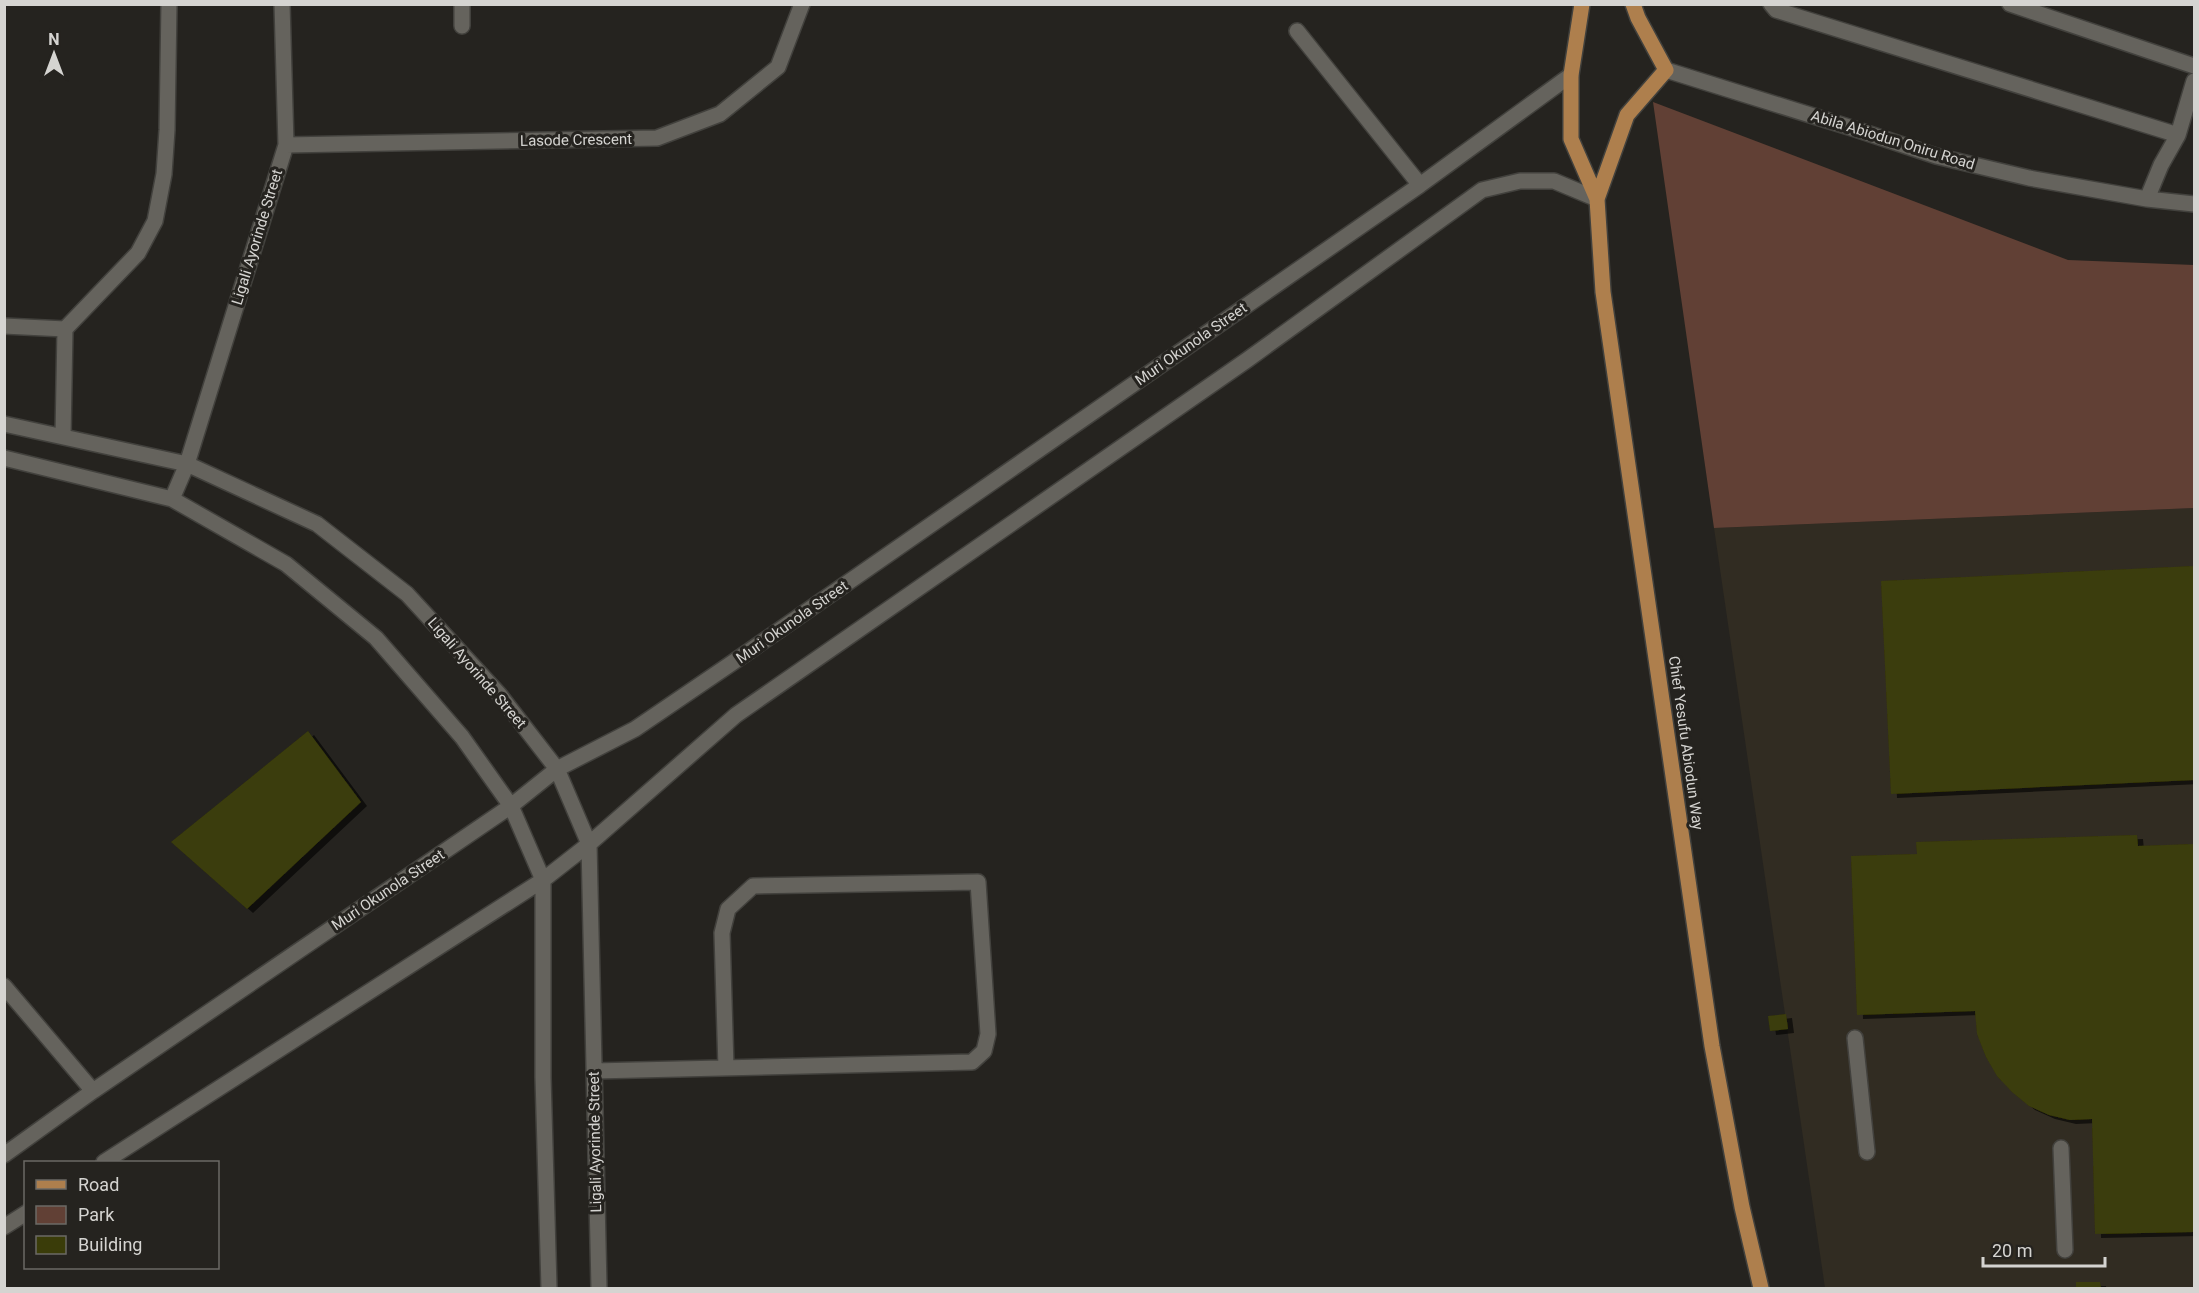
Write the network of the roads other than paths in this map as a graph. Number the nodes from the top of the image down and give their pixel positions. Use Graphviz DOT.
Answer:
graph roads {
  1 [pos="169,4"];
  2 [pos="282,4"];
  3 [pos="462,4"];
  4 [pos="802,4"];
  5 [pos="1582,4"];
  6 [pos="1634,4"];
  7 [pos="1771,4"];
  8 [pos="2010,4"];
  9 [pos="462,26"];
  10 [pos="1297,31"];
  11 [pos="2194,66"];
  12 [pos="1666,70"];
  13 [pos="1570,75"];
  14 [pos="2194,81"];
  15 [pos="2178,135"];
  16 [pos="286,145"];
  17 [pos="1420,185"];
  18 [pos="1597,199"];
  19 [pos="2147,199"];
  20 [pos="2194,204"];
  21 [pos="4,326"];
  22 [pos="65,329"];
  23 [pos="4,424"];
  24 [pos="63,436"];
  25 [pos="4,458"];
  26 [pos="187,464"];
  27 [pos="172,499"];
  28 [pos="557,769"];
  29 [pos="511,806"];
  30 [pos="589,844"];
  31 [pos="543,880"];
  32 [pos="4,986"];
  33 [pos="1855,1038"];
  34 [pos="726,1068"];
  35 [pos="594,1071"];
  36 [pos="93,1091"];
  37 [pos="2061,1148"];
  38 [pos="1867,1152"];
  39 [pos="4,1155"];
  40 [pos="106,1161"];
  41 [pos="24,1214"];
  42 [pos="4,1227"];
  43 [pos="2065,1250"];
  44 [pos="549,1288"];
  45 [pos="599,1288"];
  46 [pos="1761,1288"];
  1 -- 22 [label="street"];
  2 -- 16 [label="street, Ligali Ayorinde Street"];
  3 -- 9 [label="street"];
  4 -- 16 [label="street, Lasode Crescent"];
  5 -- 13 [label="main road, Chief Yesufu Abiodun Way"];
  6 -- 12 [label="main road"];
  7 -- 15 [label="street"];
  8 -- 11 [label="street"];
  10 -- 17 [label="street"];
  12 -- 18 [label="main road, Chief Yesufu Abiodun Way"];
  12 -- 19 [label="street, Abila Abiodun Oniru Road"];
  13 -- 17 [label="street, Muri Okunola Street"];
  13 -- 18 [label="main road, Chief Yesufu Abiodun Way"];
  14 -- 15 [label="street"];
  15 -- 19 [label="street"];
  16 -- 26 [label="street, Ligali Ayorinde Street"];
  17 -- 28 [label="street, Muri Okunola Street"];
  18 -- 30 [label="street"];
  18 -- 46 [label="main road, Chief Yesufu Abiodun Way"];
  19 -- 20 [label="street, Abila Abiodun Oniru Road"];
  21 -- 22 [label="street"];
  22 -- 24 [label="street"];
  23 -- 24 [label="street, Ligali Ayorinde Street"];
  24 -- 26 [label="street, Ligali Ayorinde Street"];
  25 -- 27 [label="street"];
  26 -- 27 [label="street, Ligali Ayorinde Street"];
  26 -- 28 [label="street, Ligali Ayorinde Street"];
  27 -- 29 [label="street"];
  28 -- 29 [label="street, Muri Okunola Street"];
  28 -- 30 [label="street, Ligali Ayorinde Street"];
  29 -- 31 [label="street"];
  29 -- 36 [label="street, Muri Okunola Street"];
  30 -- 31 [label="street"];
  30 -- 35 [label="street, Ligali Ayorinde Street"];
  31 -- 40 [label="street"];
  31 -- 44 [label="street"];
  32 -- 36 [label="street"];
  33 -- 38 [label="street"];
  34 -- 34 [label="street"];
  34 -- 35 [label="street"];
  35 -- 45 [label="street, Ligali Ayorinde Street"];
  36 -- 39 [label="street, Muri Okunola Street"];
  37 -- 43 [label="street"];
  41 -- 42 [label="street"];
}
